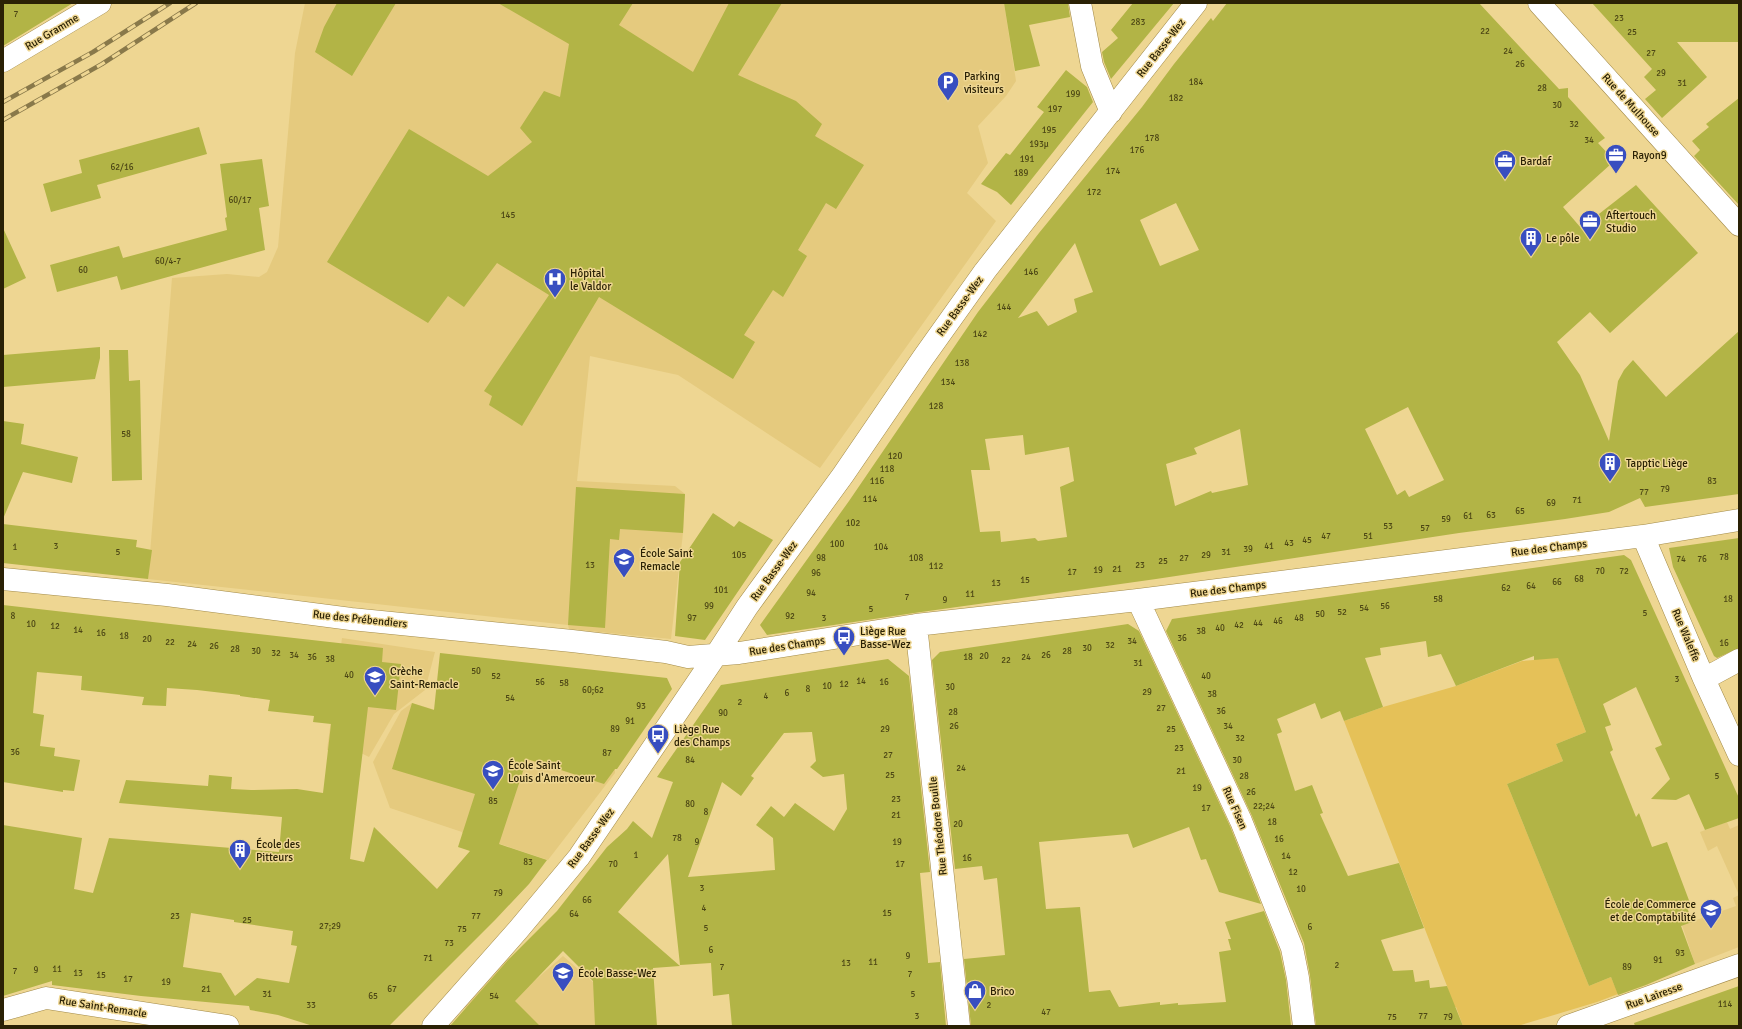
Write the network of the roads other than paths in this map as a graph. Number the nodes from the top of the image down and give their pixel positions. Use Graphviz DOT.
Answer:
graph roads {
  1 [pos="100,3"];
  2 [pos="1080,3"];
  3 [pos="1196,3"];
  4 [pos="1539,3"];
  5 [pos="3,62"];
  6 [pos="1111,112"];
  7 [pos="1739,224"];
  8 [pos="1739,520"];
  9 [pos="1643,536"];
  10 [pos="3,579"];
  11 [pos="1138,600"];
  12 [pos="916,625"];
  13 [pos="716,655"];
  14 [pos="1739,660"];
  15 [pos="1704,679"];
  16 [pos="1734,731"];
  17 [pos="1739,755"];
  18 [pos="1739,965"];
  19 [pos="3,1010"];
  20 [pos="228,1026"];
  21 [pos="433,1026"];
  22 [pos="959,1026"];
  23 [pos="1304,1026"];
  24 [pos="1568,1026"];
  1 -- 5 [label="street, Rue Gramme"];
  2 -- 6 [label="street"];
  3 -- 6 [label="street, Rue Basse-Wez"];
  4 -- 7 [label="street, Rue de Mulhouse"];
  6 -- 13 [label="street, Rue Basse-Wez"];
  8 -- 9 [label="street, Rue des Champs"];
  9 -- 11 [label="street, Rue des Champs"];
  9 -- 15 [label="street, Rue Waleffe"];
  10 -- 13 [label="street, Rue des Prébendiers"];
  11 -- 12 [label="street, Rue des Champs"];
  11 -- 23 [label="street, Rue Fisen"];
  12 -- 13 [label="street, Rue des Champs"];
  12 -- 22 [label="street, Rue Théodore Bouille"];
  13 -- 21 [label="street, Rue Basse-Wez"];
  14 -- 15 [label="street"];
  15 -- 16 [label="street, Rue Waleffe"];
  16 -- 17 [label="street, Rue Waleffe"];
  18 -- 24 [label="street, Rue Lairesse"];
  19 -- 20 [label="street, Rue Saint-Remacle"];
}
